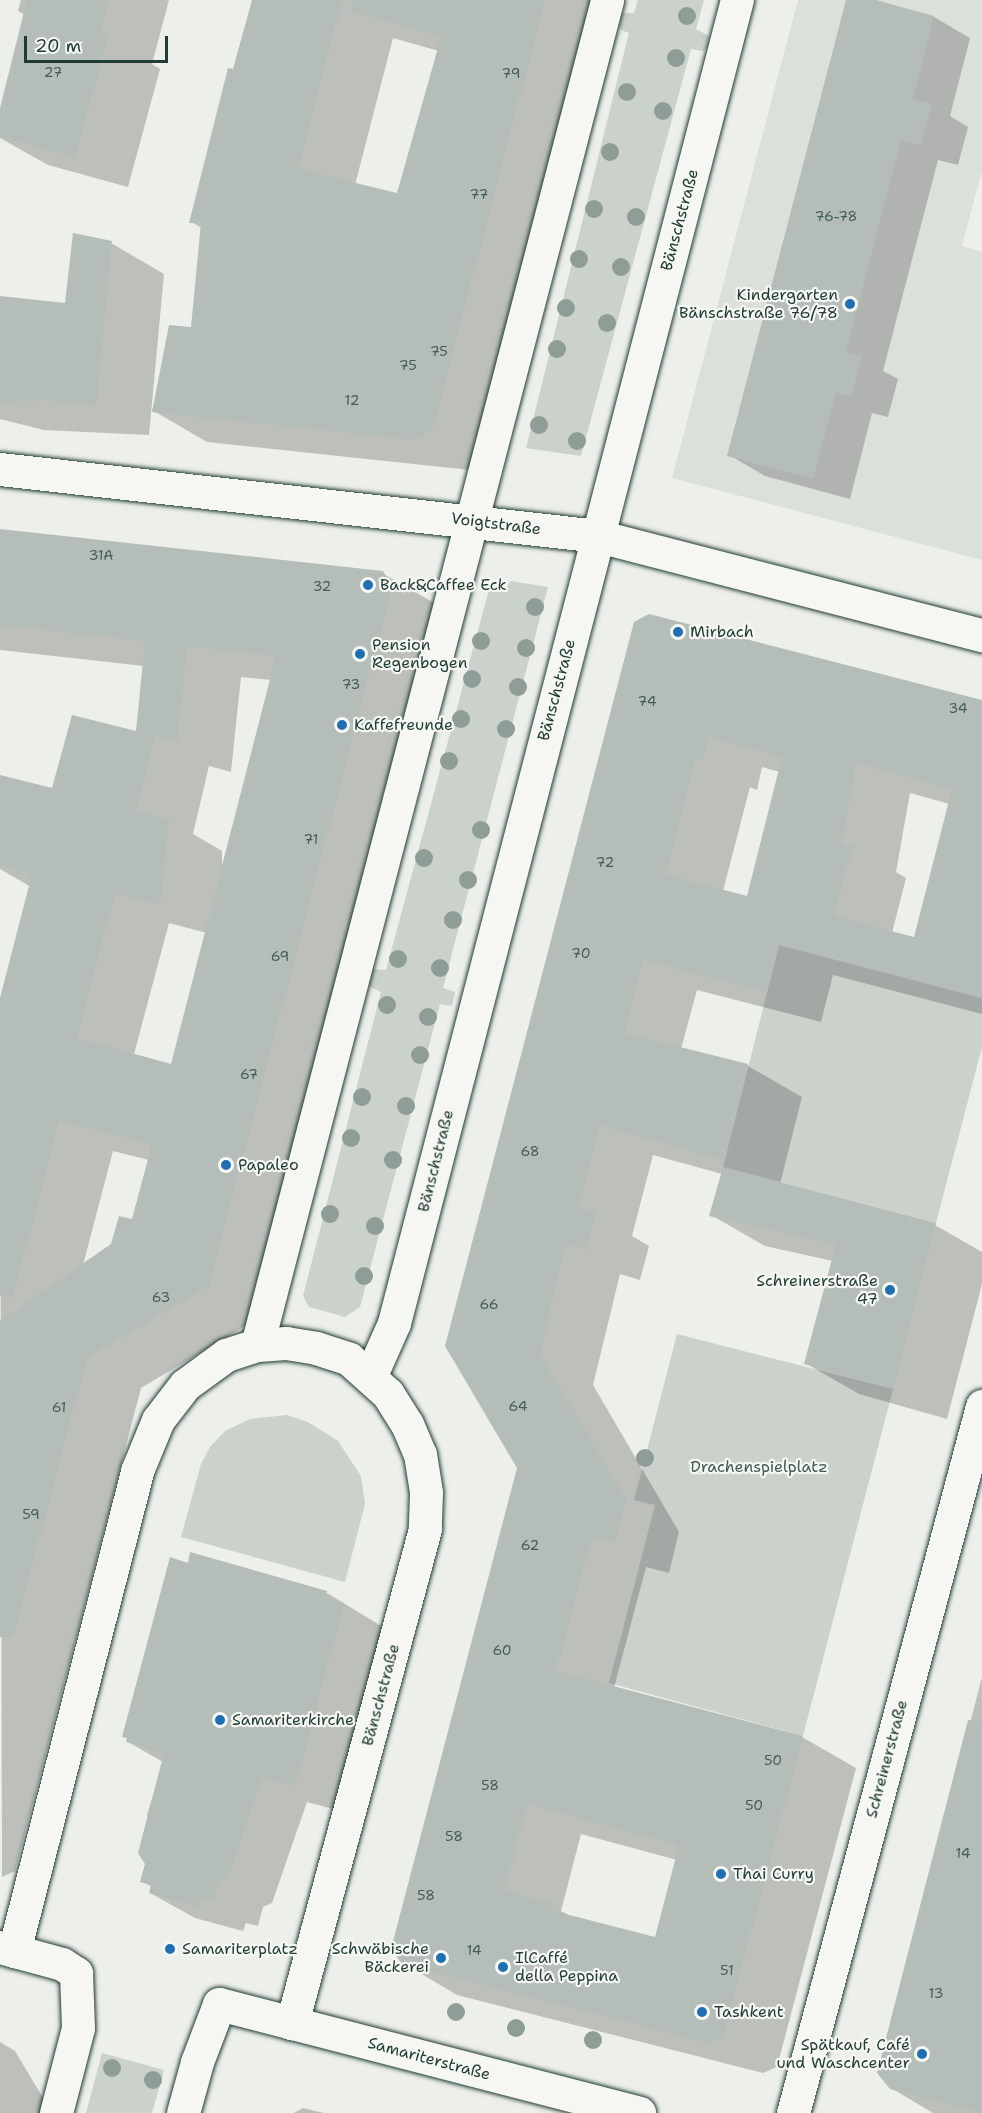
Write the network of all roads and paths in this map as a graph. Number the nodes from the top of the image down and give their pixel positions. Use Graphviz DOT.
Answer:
graph roads {
  1 [pos="608,0"];
  2 [pos="737,0"];
  3 [pos="0,469"];
  4 [pos="472,520"];
  5 [pos="598,537"];
  6 [pos="982,635"];
  7 [pos="257,1345"];
  8 [pos="370,1377"];
  9 [pos="982,1406"];
  10 [pos="7,1949"];
  11 [pos="292,2023"];
  12 [pos="56,2113"];
  13 [pos="183,2113"];
  14 [pos="639,2113"];
  15 [pos="793,2113"];
  1 -- 4 [label="street"];
  2 -- 5 [label="street, Bänschstraße"];
  3 -- 4 [label="street, Voigtstraße"];
  4 -- 5 [label="street, Voigtstraße"];
  4 -- 7 [label="street"];
  5 -- 6 [label="street, Voigtstraße"];
  5 -- 8 [label="street, Bänschstraße"];
  7 -- 8 [label="street, Bänschstraße"];
  7 -- 10 [label="street, Bänschstraße"];
  8 -- 11 [label="street, Bänschstraße"];
  9 -- 15 [label="street, Schreinerstraße"];
  10 -- 12 [label="street"];
  11 -- 13 [label="street, Samariterstraße"];
  11 -- 14 [label="street, Samariterstraße"];
}
